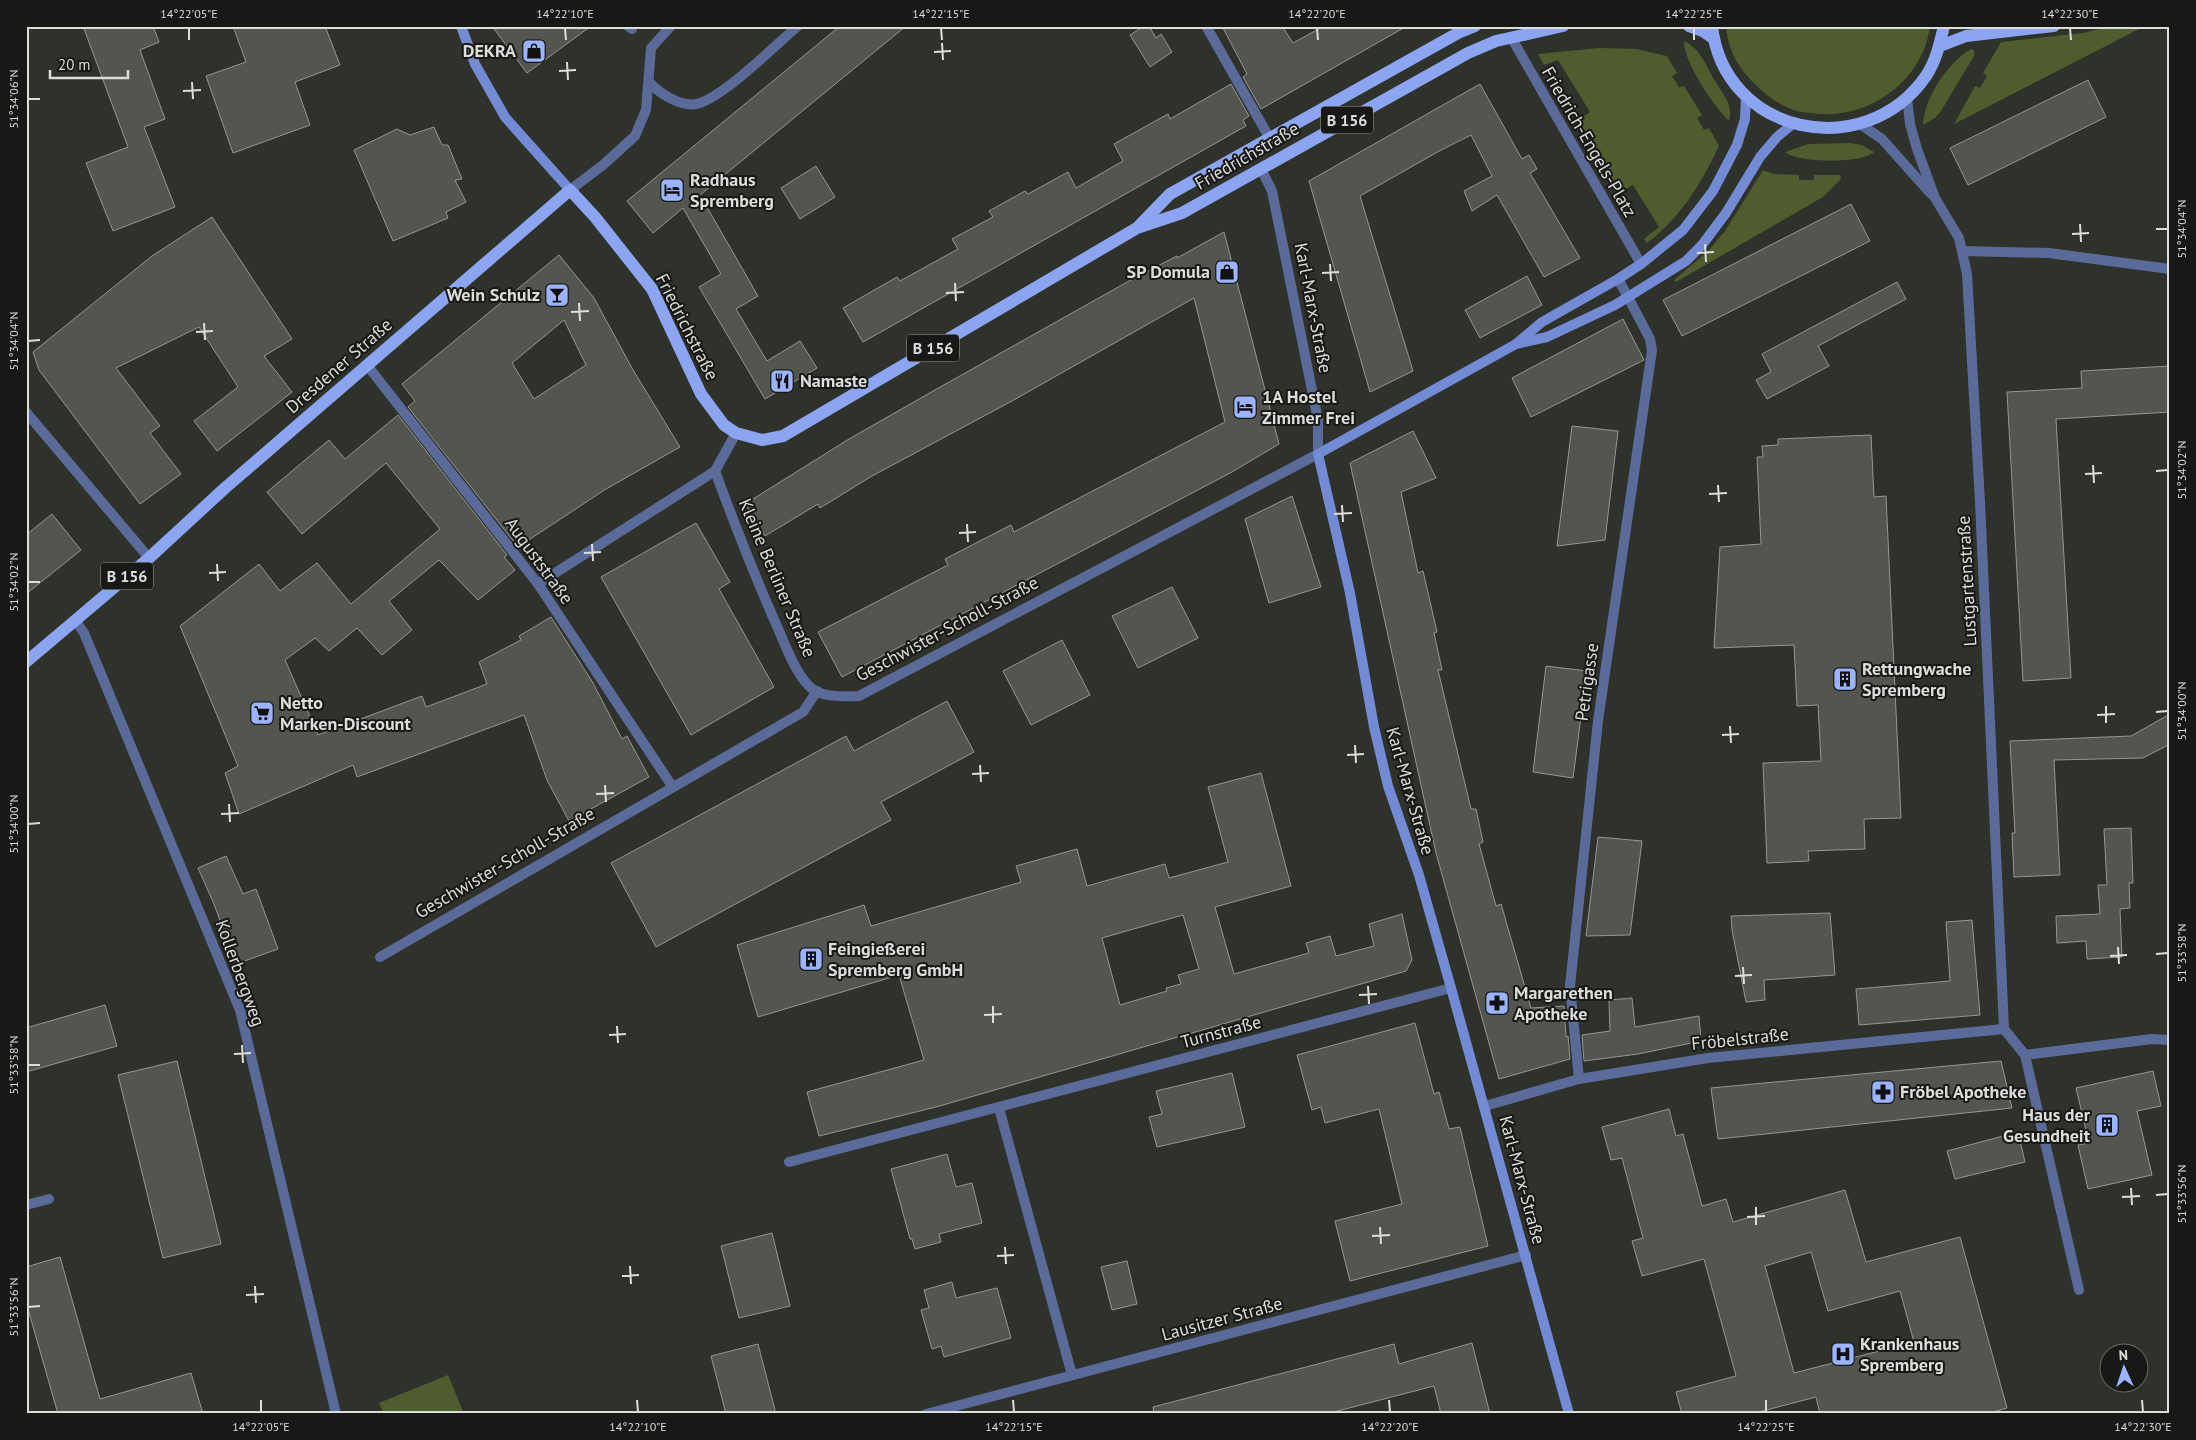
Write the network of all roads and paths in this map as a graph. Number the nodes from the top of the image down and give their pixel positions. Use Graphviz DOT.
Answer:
graph roads {
  1 [pos="461,26"];
  2 [pos="670,26"];
  3 [pos="798,26"];
  4 [pos="1206,26"];
  5 [pos="1563,26"];
  6 [pos="1689,26"];
  7 [pos="1944,26"];
  8 [pos="2054,26"];
  9 [pos="1472,27"];
  10 [pos="1712,32"];
  11 [pos="1511,37"];
  12 [pos="1940,46"];
  13 [pos="649,82"];
  14 [pos="1746,96"];
  15 [pos="1907,98"];
  16 [pos="1794,123"];
  17 [pos="1860,124"];
  18 [pos="1269,137"];
  19 [pos="1261,169"];
  20 [pos="570,190"];
  21 [pos="1935,198"];
  22 [pos="1137,228"];
  23 [pos="1962,251"];
  24 [pos="1641,264"];
  25 [pos="2170,269"];
  26 [pos="1618,279"];
  27 [pos="1628,297"];
  28 [pos="1516,344"];
  29 [pos="368,364"];
  30 [pos="26,412"];
  31 [pos="736,433"];
  32 [pos="1318,454"];
  33 [pos="715,471"];
  34 [pos="149,558"];
  35 [pos="538,584"];
  36 [pos="75,620"];
  37 [pos="26,662"];
  38 [pos="818,691"];
  39 [pos="672,786"];
  40 [pos="380,957"];
  41 [pos="1451,988"];
  42 [pos="2004,1030"];
  43 [pos="2170,1040"];
  44 [pos="2025,1055"];
  45 [pos="1579,1079"];
  46 [pos="1485,1106"];
  47 [pos="999,1108"];
  48 [pos="788,1162"];
  49 [pos="49,1199"];
  50 [pos="26,1205"];
  51 [pos="1526,1255"];
  52 [pos="2079,1290"];
  53 [pos="1072,1375"];
  54 [pos="336,1414"];
  55 [pos="926,1414"];
  56 [pos="1570,1414"];
  1 -- 20 [label="main road"];
  2 -- 13 [label="street, Dresdener Straße"];
  3 -- 13 [label="street"];
  4 -- 18 [label="street"];
  5 -- 11 [label="main road, Friedrichstraße / B 156"];
  6 -- 10 [label="main road"];
  7 -- 12 [label="main road"];
  8 -- 12 [label="main road"];
  9 -- 18 [label="main road, Friedrichstraße / B 156"];
  10 -- 14 [label="main road"];
  11 -- 19 [label="main road, Friedrichstraße / B 156"];
  11 -- 24 [label="street, Friedrich-Engels-Platz"];
  12 -- 15 [label="main road"];
  13 -- 20 [label="street, Dresdener Straße"];
  14 -- 16 [label="main road"];
  14 -- 24 [label="main road, Geschwister-Scholl-Straße"];
  15 -- 17 [label="main road"];
  15 -- 21 [label="street, Lustgartenstraße"];
  16 -- 17 [label="main road"];
  16 -- 27 [label="main road, Geschwister-Scholl-Straße"];
  17 -- 21 [label="street, Lustgartenstraße"];
  18 -- 22 [label="main road, Friedrichstraße / B 156"];
  19 -- 22 [label="main road, Friedrichstraße / B 156"];
  19 -- 32 [label="street, Karl-Marx-Straße"];
  20 -- 29 [label="main road, Dresdener Straße / B 156"];
  20 -- 31 [label="main road, Friedrichstraße / B 156"];
  21 -- 23 [label="street, Lustgartenstraße"];
  22 -- 31 [label="main road, Friedrichstraße / B 156"];
  23 -- 25 [label="street"];
  23 -- 42 [label="street, Lustgartenstraße"];
  24 -- 26 [label="main road, Geschwister-Scholl-Straße"];
  26 -- 27 [label="street, Petrigasse"];
  26 -- 28 [label="main road, Geschwister-Scholl-Straße"];
  27 -- 28 [label="main road, Geschwister-Scholl-Straße"];
  27 -- 45 [label="street, Petrigasse"];
  28 -- 32 [label="main road, Geschwister-Scholl-Straße"];
  29 -- 34 [label="main road, Dresdener Straße / B 156"];
  29 -- 35 [label="street, Auguststraße"];
  30 -- 34 [label="street"];
  31 -- 33 [label="street"];
  32 -- 38 [label="street, Geschwister-Scholl-Straße"];
  32 -- 41 [label="main road, Karl-Marx-Straße"];
  33 -- 35 [label="street"];
  33 -- 38 [label="street, Kleine Berliner Straße"];
  34 -- 36 [label="main road, Dresdener Straße / B 156"];
  35 -- 39 [label="street, Auguststraße"];
  36 -- 37 [label="main road, Dresdener Straße / B 156"];
  36 -- 54 [label="street, Kollerbergweg"];
  38 -- 39 [label="street, Geschwister-Scholl-Straße"];
  39 -- 40 [label="street, Geschwister-Scholl-Straße"];
  41 -- 46 [label="main road, Karl-Marx-Straße"];
  41 -- 47 [label="street, Turnstraße"];
  42 -- 44 [label="street"];
  42 -- 45 [label="street, Fröbelstraße"];
  43 -- 44 [label="street"];
  44 -- 52 [label="street"];
  45 -- 46 [label="street, Fröbelstraße"];
  46 -- 51 [label="main road, Karl-Marx-Straße"];
  47 -- 48 [label="street, Turnstraße"];
  47 -- 53 [label="street"];
  49 -- 50 [label="street"];
  51 -- 53 [label="street, Lausitzer Straße"];
  51 -- 56 [label="main road, Karl-Marx-Straße"];
  53 -- 55 [label="street, Lausitzer Straße"];
}
